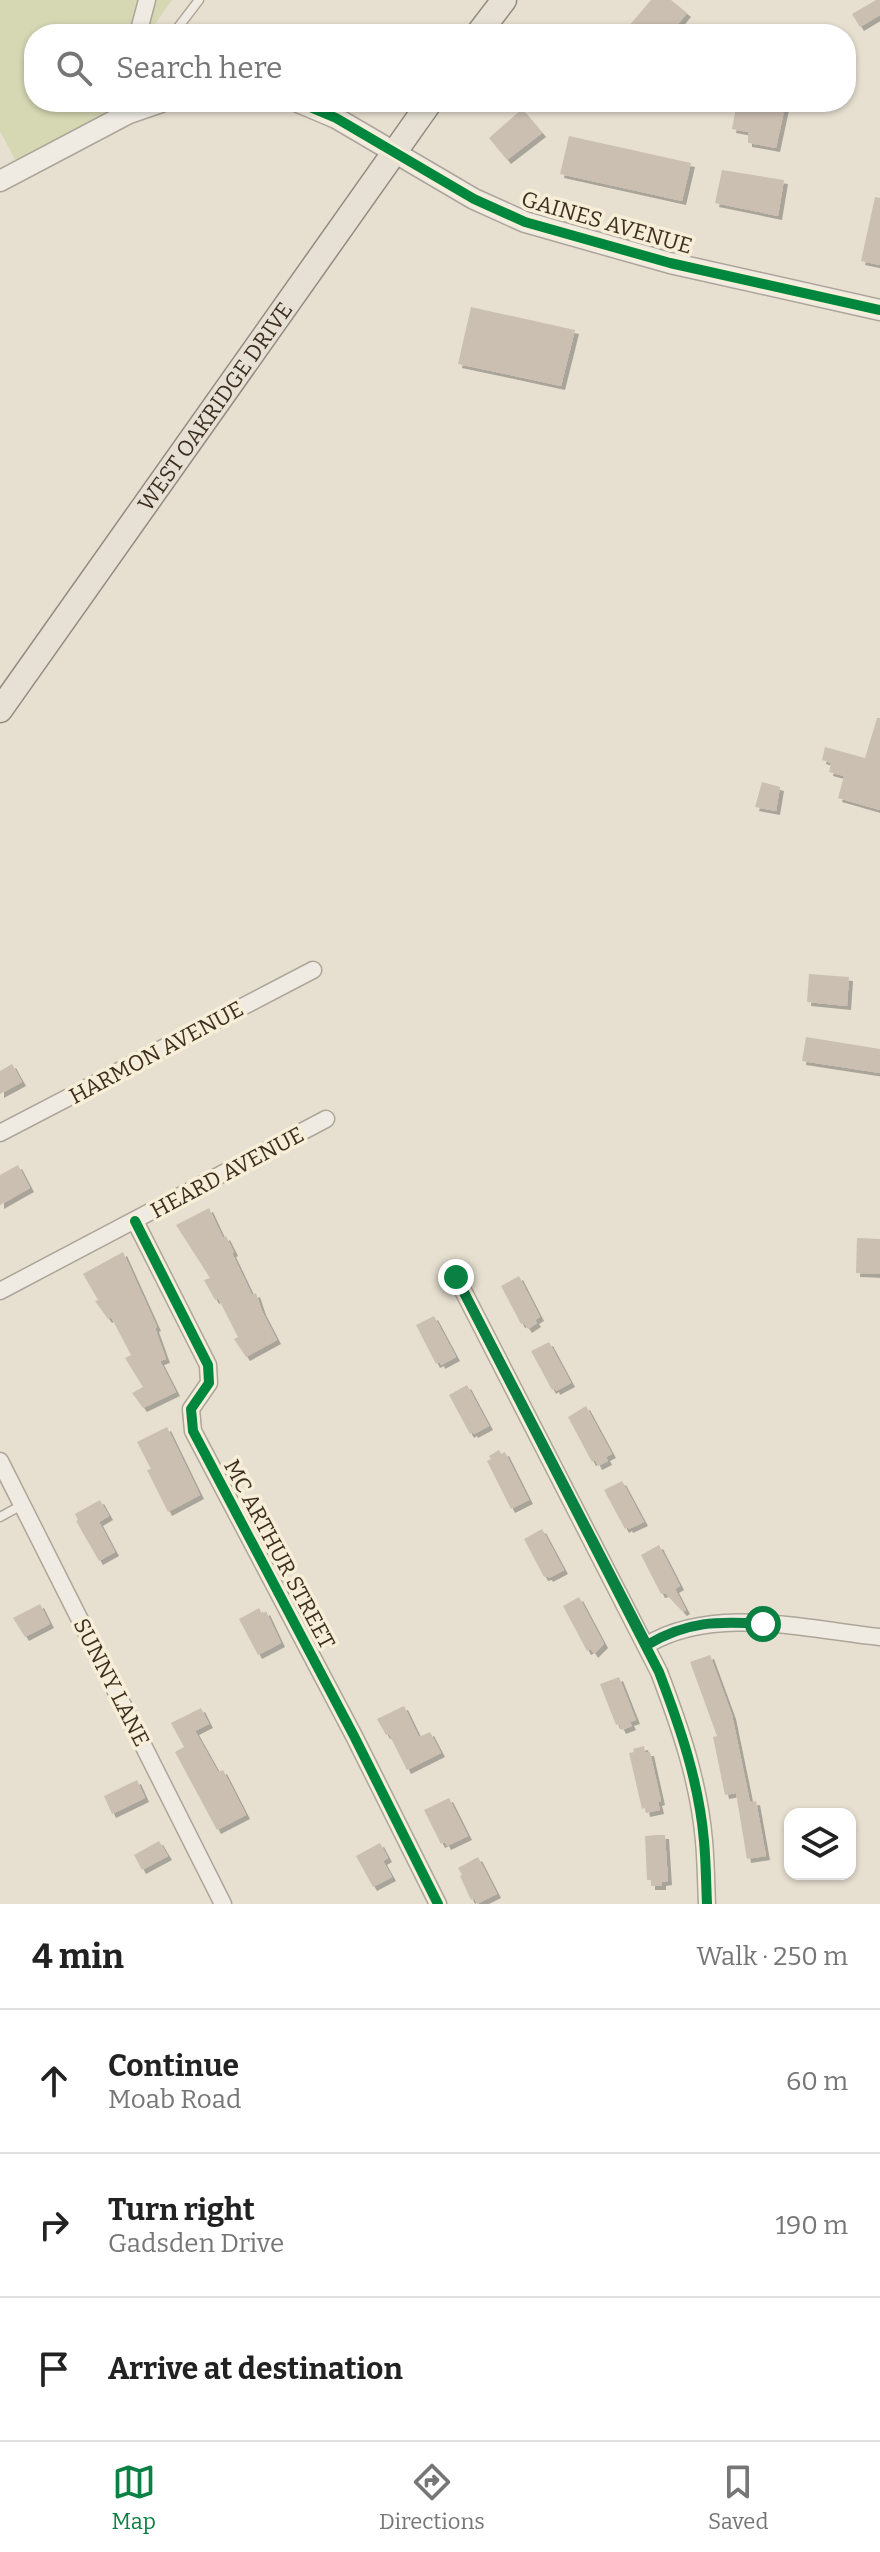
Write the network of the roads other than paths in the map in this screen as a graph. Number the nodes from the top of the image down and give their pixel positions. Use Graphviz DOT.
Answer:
graph roads {
  1 [pos="147,0"];
  2 [pos="199,0"];
  3 [pos="504,0"];
  4 [pos="141,24"];
  5 [pos="181,24"];
  6 [pos="486,24"];
  7 [pos="136,112"];
  8 [pos="322,112"];
  9 [pos="423,112"];
  10 [pos="395,152"];
  11 [pos="0,181"];
  12 [pos="880,310"];
  13 [pos="0,710"];
  14 [pos="313,970"];
  15 [pos="326,1119"];
  16 [pos="0,1133"];
  17 [pos="135,1221"];
  18 [pos="456,1277"];
  19 [pos="0,1291"];
  20 [pos="0,1461"];
  21 [pos="23,1505"];
  22 [pos="0,1517"];
  23 [pos="880,1637"];
  24 [pos="647,1645"];
  25 [pos="223,1904"];
  26 [pos="438,1904"];
  27 [pos="707,1904"];
  1 -- 4 [label="street"];
  2 -- 5 [label="lane"];
  3 -- 6 [label="main road"];
  7 -- 11 [label="street"];
  8 -- 10 [label="street, GAINES AVENUE"];
  9 -- 10 [label="main road, WEST OAKRIDGE DRIVE"];
  10 -- 12 [label="street, GAINES AVENUE"];
  10 -- 13 [label="main road, WEST OAKRIDGE DRIVE"];
  14 -- 16 [label="street, HARMON AVENUE"];
  15 -- 17 [label="street, HEARD AVENUE"];
  17 -- 19 [label="street, HEARD AVENUE"];
  17 -- 26 [label="street, MC ARTHUR STREET"];
  18 -- 24 [label="street"];
  20 -- 21 [label="street, SUNNY LANE"];
  21 -- 22 [label="lane"];
  21 -- 25 [label="street, SUNNY LANE"];
  23 -- 24 [label="street"];
  24 -- 27 [label="street"];
}
